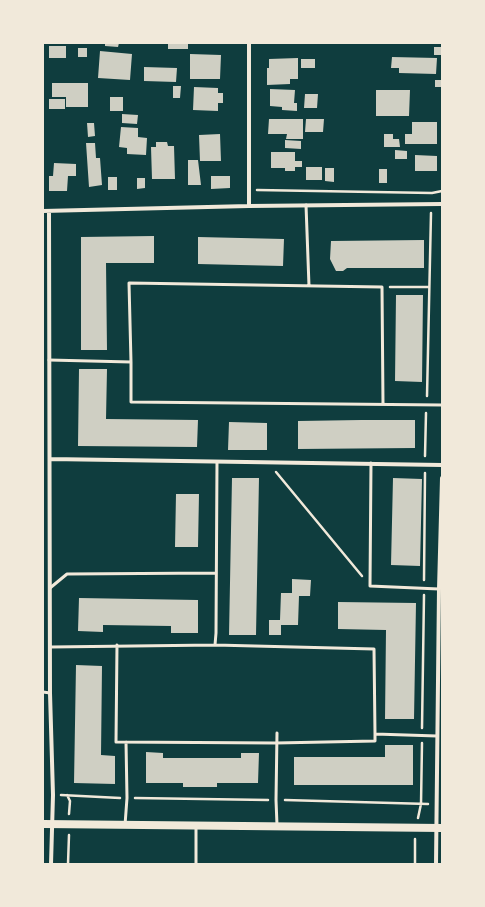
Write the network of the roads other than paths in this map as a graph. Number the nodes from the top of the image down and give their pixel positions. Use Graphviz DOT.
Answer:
graph roads {
  1 [pos="249,43"];
  2 [pos="442,204"];
  3 [pos="306,205"];
  4 [pos="249,206"];
  5 [pos="43,211"];
  6 [pos="49,211"];
  7 [pos="309,286"];
  8 [pos="49,360"];
  9 [pos="131,362"];
  10 [pos="383,404"];
  11 [pos="442,405"];
  12 [pos="50,459"];
  13 [pos="218,462"];
  14 [pos="371,463"];
  15 [pos="442,464"];
  16 [pos="442,478"];
  17 [pos="441,568"];
  18 [pos="216,573"];
  19 [pos="50,588"];
  20 [pos="439,589"];
  21 [pos="117,645"];
  22 [pos="215,645"];
  23 [pos="51,647"];
  24 [pos="43,692"];
  25 [pos="50,692"];
  26 [pos="277,733"];
  27 [pos="376,734"];
  28 [pos="437,736"];
  29 [pos="126,742"];
  30 [pos="276,743"];
  31 [pos="43,824"];
  32 [pos="52,824"];
  33 [pos="124,825"];
  34 [pos="196,826"];
  35 [pos="278,827"];
  36 [pos="439,828"];
  37 [pos="51,864"];
  38 [pos="196,864"];
  39 [pos="436,864"];
  1 -- 4 [label="street"];
  2 -- 3 [label="street"];
  3 -- 4 [label="street"];
  3 -- 7 [label="lane"];
  4 -- 6 [label="street"];
  5 -- 6 [label="street"];
  6 -- 8 [label="street"];
  7 -- 9 [label="lane"];
  7 -- 10 [label="lane"];
  8 -- 9 [label="lane"];
  8 -- 12 [label="street"];
  9 -- 10 [label="lane"];
  10 -- 11 [label="lane"];
  12 -- 13 [label="street"];
  12 -- 19 [label="street"];
  13 -- 14 [label="street"];
  13 -- 18 [label="lane"];
  14 -- 15 [label="street"];
  14 -- 20 [label="lane"];
  16 -- 17 [label="street"];
  17 -- 20 [label="street"];
  18 -- 19 [label="lane"];
  18 -- 22 [label="lane"];
  19 -- 23 [label="street"];
  20 -- 28 [label="street"];
  21 -- 22 [label="lane"];
  21 -- 23 [label="lane"];
  21 -- 29 [label="lane"];
  22 -- 27 [label="lane"];
  23 -- 25 [label="street"];
  24 -- 25 [label="lane"];
  25 -- 32 [label="street"];
  26 -- 30 [label="lane"];
  27 -- 28 [label="lane"];
  27 -- 30 [label="lane"];
  28 -- 36 [label="street"];
  29 -- 30 [label="lane"];
  29 -- 33 [label="lane"];
  30 -- 35 [label="lane"];
  31 -- 32 [label="main road"];
  32 -- 33 [label="main road"];
  32 -- 37 [label="street"];
  33 -- 34 [label="main road"];
  34 -- 35 [label="main road"];
  34 -- 38 [label="lane"];
  35 -- 36 [label="main road"];
  36 -- 39 [label="street"];
}
